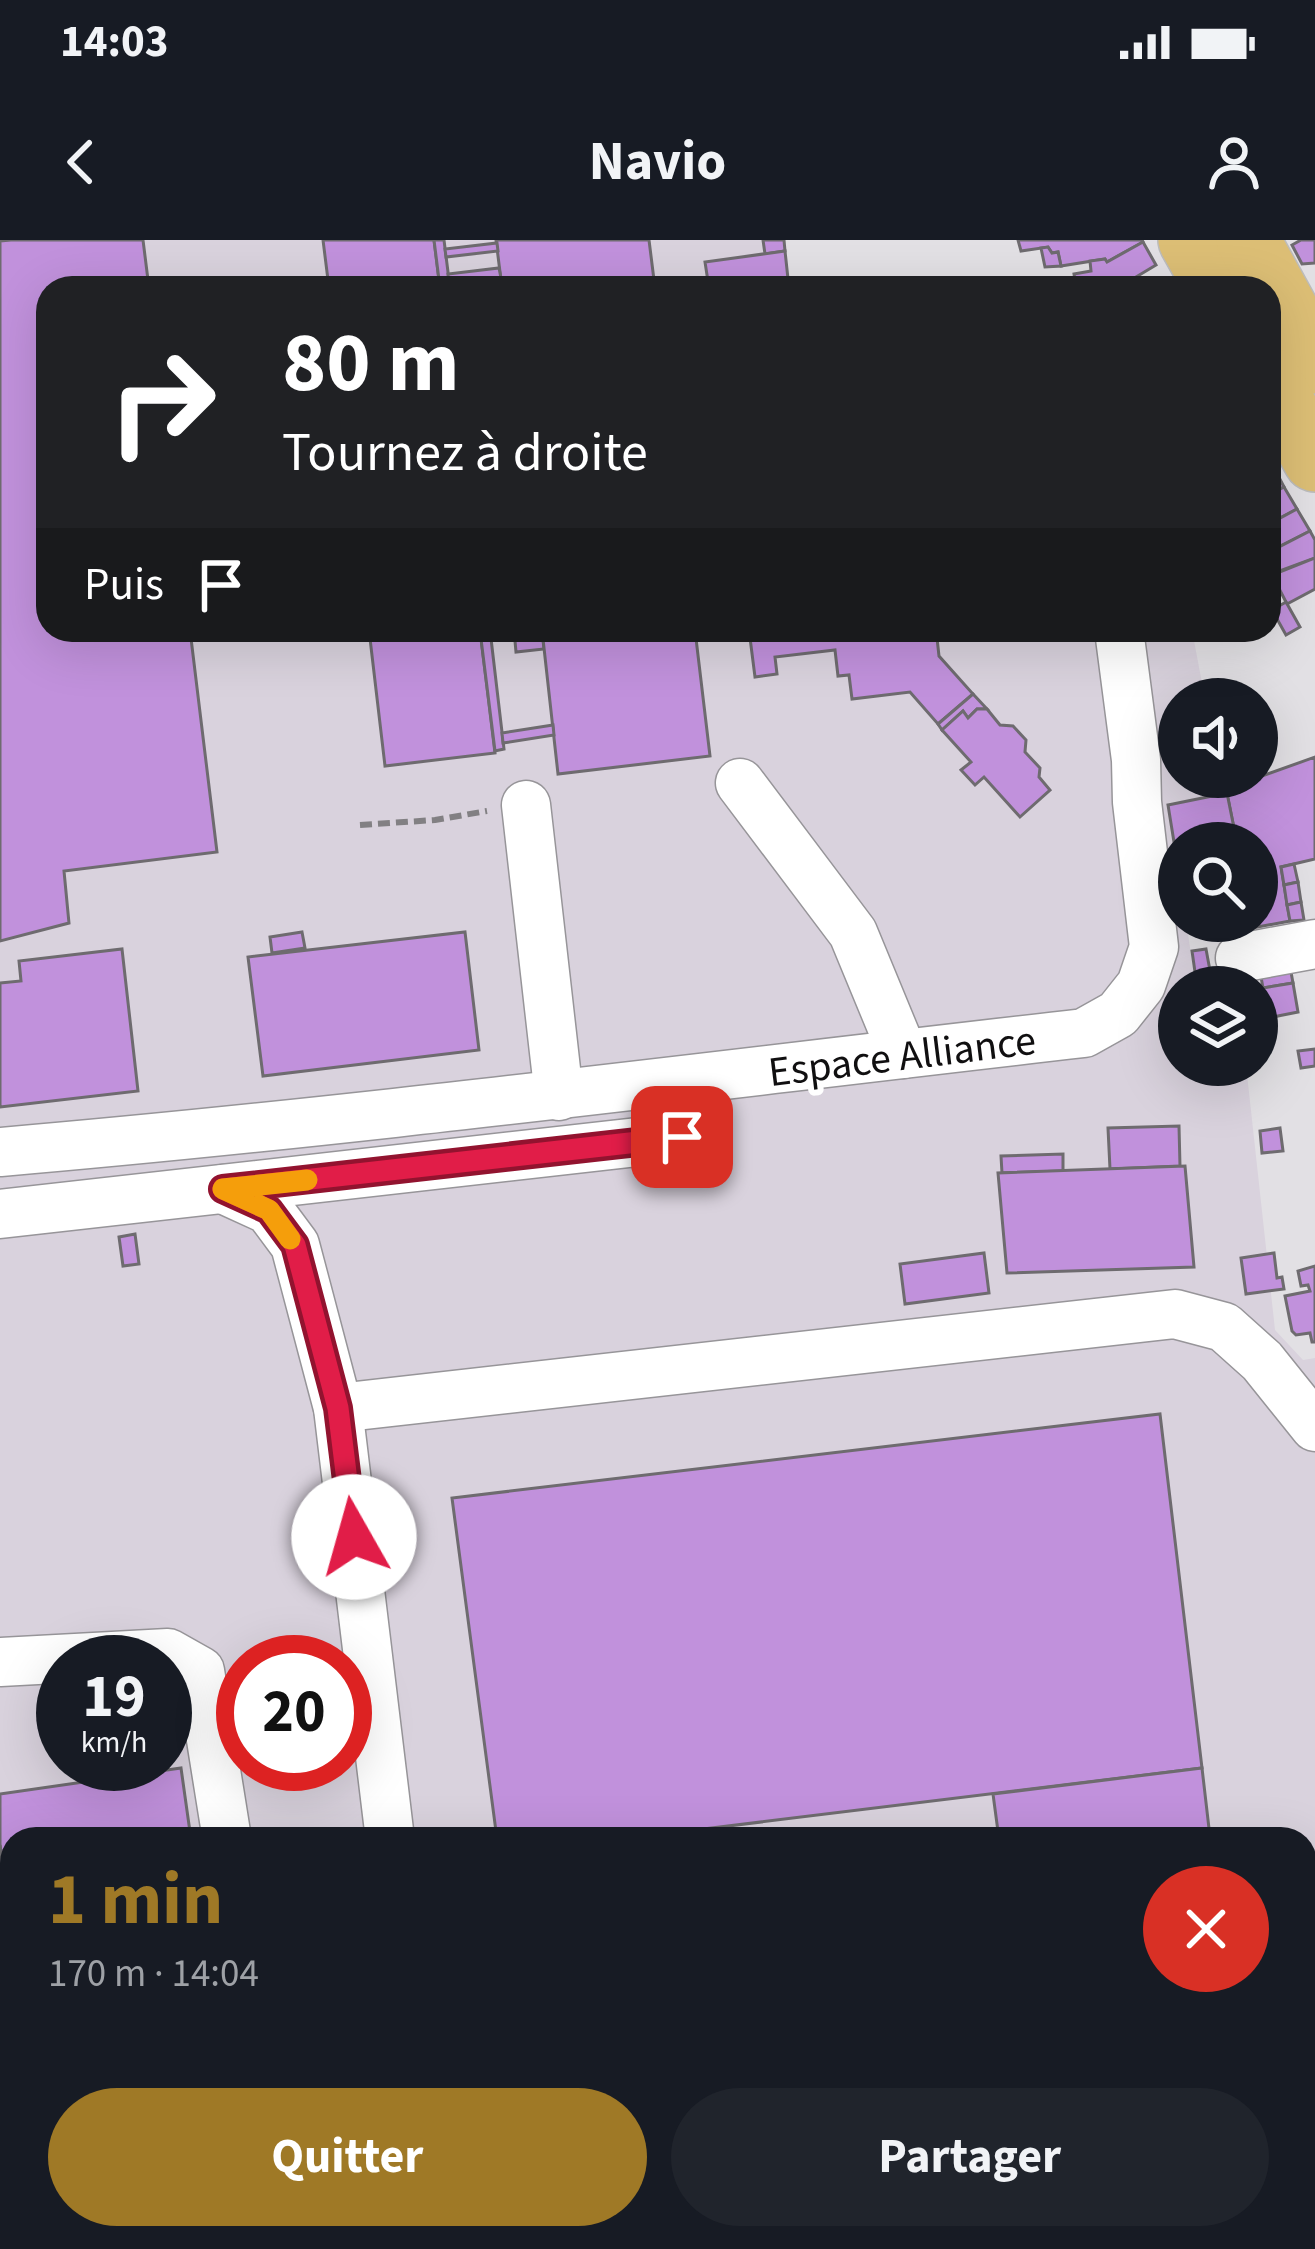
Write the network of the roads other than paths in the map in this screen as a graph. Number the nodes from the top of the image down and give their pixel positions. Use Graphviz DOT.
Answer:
graph roads {
  1 [pos="1190,240"];
  2 [pos="1216,240"];
  3 [pos="1237,276"];
  4 [pos="1244,276"];
  5 [pos="1281,321"];
  6 [pos="1281,345"];
  7 [pos="1315,362"];
  8 [pos="1281,400"];
  9 [pos="1315,415"];
  10 [pos="1315,460"];
  11 [pos="1121,642"];
  12 [pos="740,783"];
  13 [pos="526,805"];
  14 [pos="1315,944"];
  15 [pos="1240,958"];
  16 [pos="903,1054"];
  17 [pos="559,1096"];
  18 [pos="682,1137"];
  19 [pos="0,1152"];
  20 [pos="223,1189"];
  21 [pos="0,1214"];
  22 [pos="338,1408"];
  23 [pos="1315,1427"];
  24 [pos="0,1662"];
  25 [pos="225,1827"];
  26 [pos="389,1827"];
  1 -- 3 [label="main road"];
  2 -- 4 [label="lane"];
  5 -- 7 [label="main road"];
  6 -- 9 [label="lane"];
  8 -- 10 [label="main road"];
  11 -- 16 [label="lane, Espace Alliance"];
  12 -- 16 [label="lane"];
  13 -- 17 [label="lane"];
  14 -- 15 [label="lane"];
  16 -- 17 [label="lane, Espace Alliance"];
  17 -- 19 [label="lane, Espace Alliance"];
  18 -- 20 [label="lane"];
  20 -- 21 [label="lane"];
  20 -- 22 [label="lane"];
  22 -- 23 [label="lane"];
  22 -- 26 [label="lane"];
  24 -- 25 [label="lane"];
}
